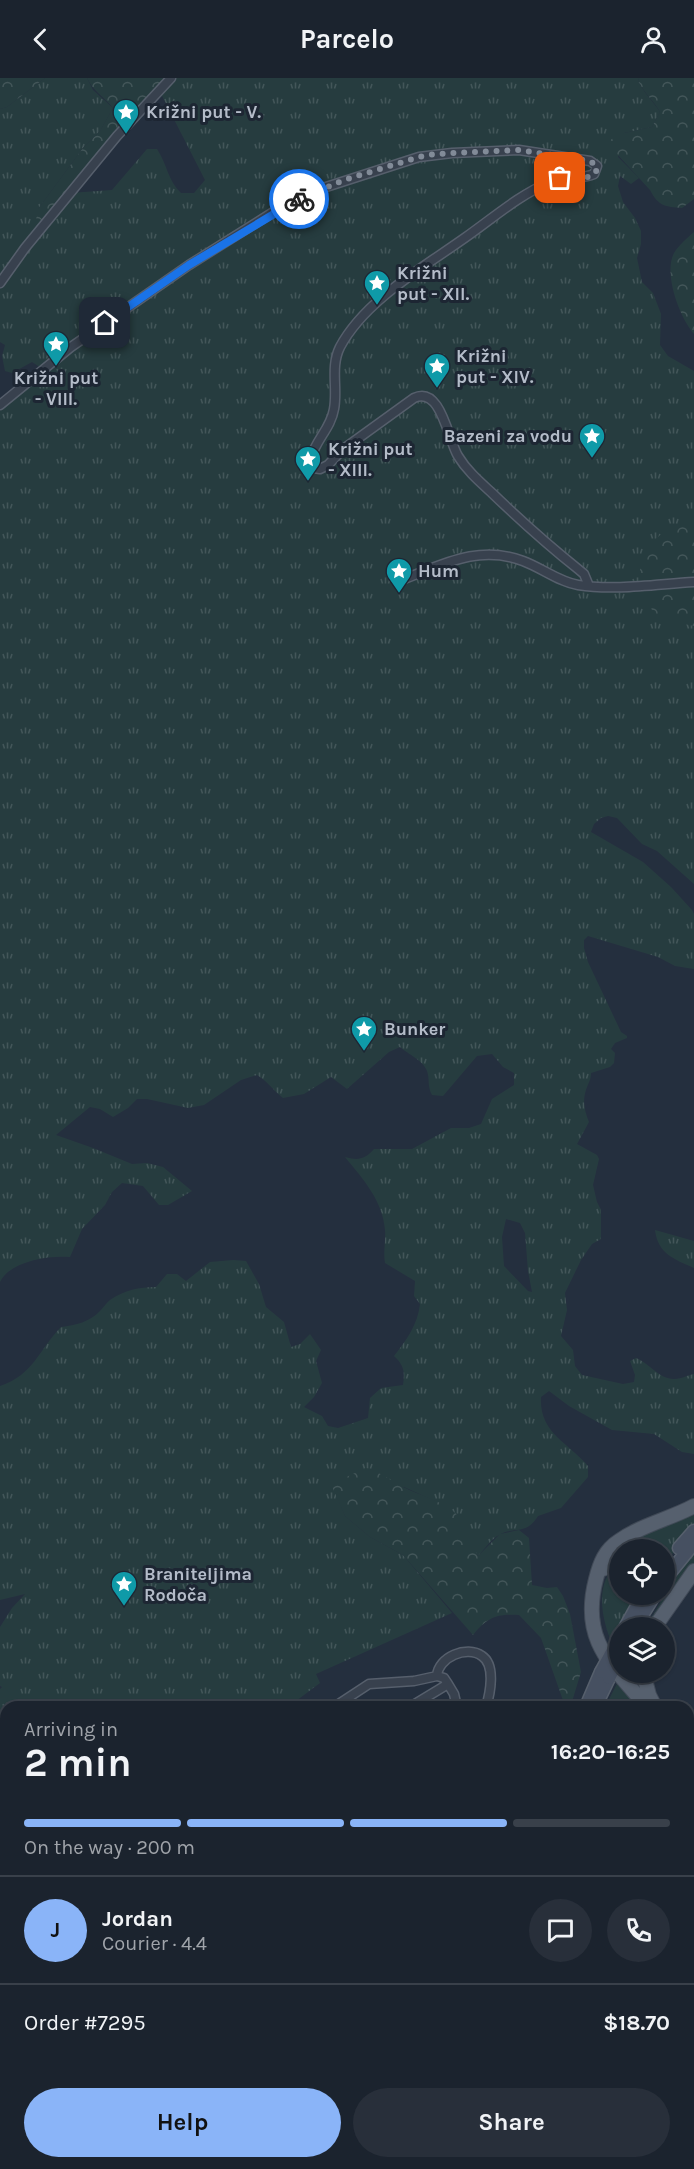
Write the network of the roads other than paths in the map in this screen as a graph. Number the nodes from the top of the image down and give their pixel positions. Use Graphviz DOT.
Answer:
graph roads {
  1 [pos="171,78"];
  2 [pos="0,283"];
  3 [pos="0,405"];
  4 [pos="399,581"];
  5 [pos="694,582"];
  6 [pos="588,586"];
  7 [pos="694,1506"];
  8 [pos="694,1531"];
  9 [pos="694,1543"];
  10 [pos="675,1554"];
  11 [pos="609,1561"];
  12 [pos="675,1566"];
  13 [pos="693,1574"];
  14 [pos="596,1577"];
  15 [pos="662,1617"];
  16 [pos="609,1665"];
  17 [pos="609,1670"];
  18 [pos="605,1675"];
  19 [pos="437,1676"];
  20 [pos="646,1683"];
  21 [pos="448,1684"];
  22 [pos="343,1701"];
  23 [pos="420,1701"];
  24 [pos="456,1701"];
  25 [pos="488,1701"];
  26 [pos="590,1701"];
  27 [pos="597,1701"];
  28 [pos="642,1701"];
  29 [pos="652,1701"];
  1 -- 2 [label="street"];
  3 -- 6 [label="street"];
  4 -- 6 [label="street"];
  5 -- 6 [label="street"];
  7 -- 14 [label="main road"];
  8 -- 10 [label="main road"];
  9 -- 12 [label="main road"];
  11 -- 14 [label="main road"];
  13 -- 15 [label="main road"];
  14 -- 28 [label="main road"];
  16 -- 18 [label="main road, bridge"];
  17 -- 18 [label="main road, bridge"];
  18 -- 26 [label="main road"];
  18 -- 27 [label="main road"];
  19 -- 21 [label="street"];
  19 -- 22 [label="street"];
  19 -- 25 [label="street"];
  20 -- 29 [label="main road"];
  21 -- 23 [label="street"];
  21 -- 24 [label="street"];
}
